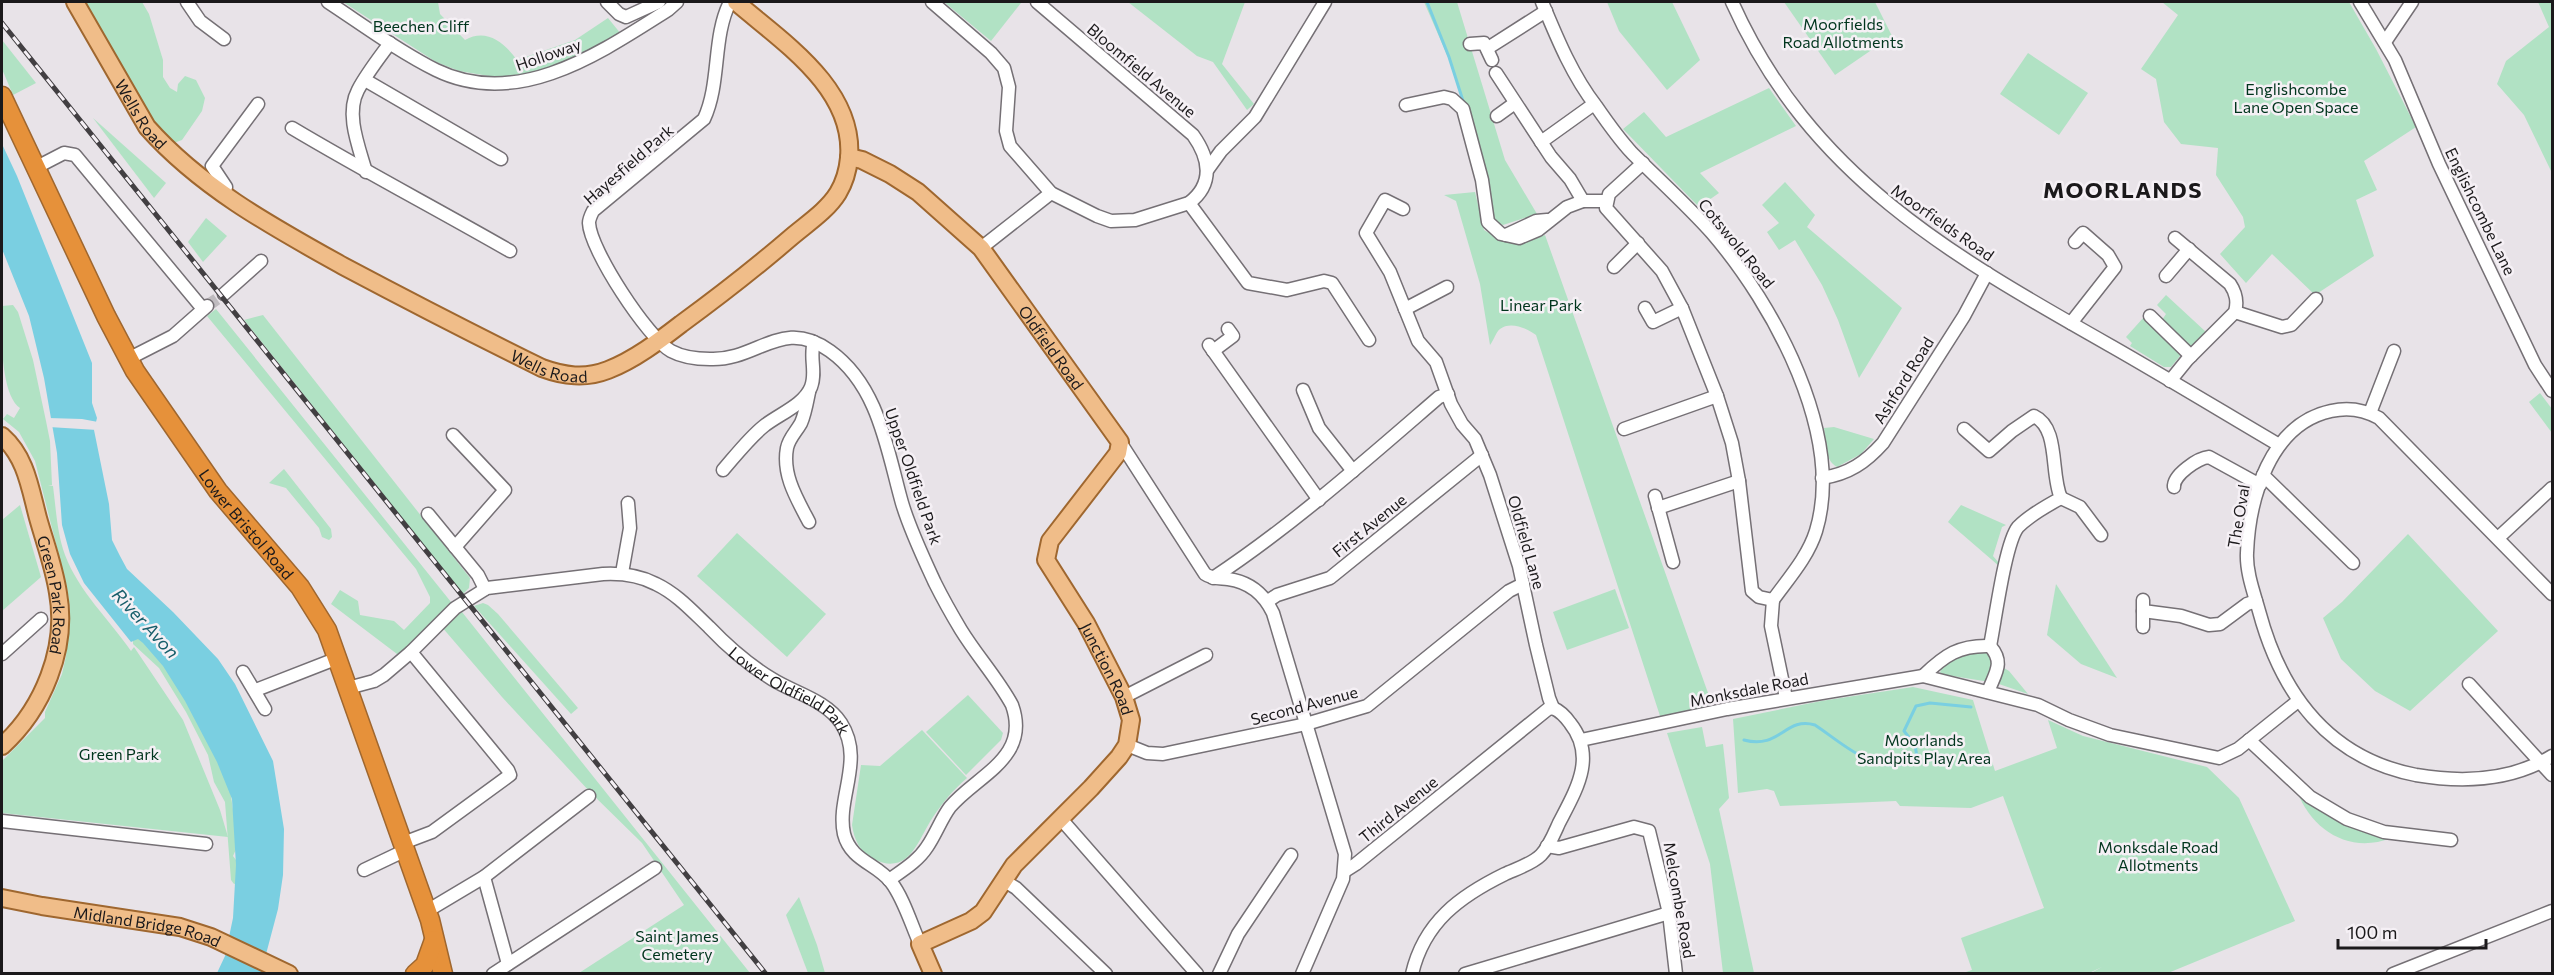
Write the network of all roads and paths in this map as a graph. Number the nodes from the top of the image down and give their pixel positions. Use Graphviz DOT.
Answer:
graph roads {
  1 [pos="75,2"];
  2 [pos="81,2"];
  3 [pos="187,2"];
  4 [pos="328,2"];
  5 [pos="607,2"];
  6 [pos="659,2"];
  7 [pos="677,2"];
  8 [pos="729,2"];
  9 [pos="736,2"];
  10 [pos="932,2"];
  11 [pos="1037,2"];
  12 [pos="1324,2"];
  13 [pos="1732,2"];
  14 [pos="2360,2"];
  15 [pos="2412,2"];
  16 [pos="1544,6"];
  17 [pos="89,24"];
  18 [pos="224,39"];
  19 [pos="2385,42"];
  20 [pos="390,43"];
  21 [pos="1470,44"];
  22 [pos="1496,73"];
  23 [pos="365,80"];
  24 [pos="2,96"];
  25 [pos="1515,103"];
  26 [pos="258,104"];
  27 [pos="1594,104"];
  28 [pos="1406,105"];
  29 [pos="1497,116"];
  30 [pos="292,128"];
  31 [pos="1541,142"];
  32 [pos="849,157"];
  33 [pos="501,159"];
  34 [pos="1643,163"];
  35 [pos="35,168"];
  36 [pos="1208,169"];
  37 [pos="366,172"];
  38 [pos="224,193"];
  39 [pos="1052,193"];
  40 [pos="1583,201"];
  41 [pos="1606,201"];
  42 [pos="1189,202"];
  43 [pos="1403,209"];
  44 [pos="2083,234"];
  45 [pos="2175,238"];
  46 [pos="1638,243"];
  47 [pos="981,248"];
  48 [pos="2189,249"];
  49 [pos="510,251"];
  50 [pos="261,261"];
  51 [pos="1614,267"];
  52 [pos="1987,273"];
  53 [pos="2166,276"];
  54 [pos="1447,286"];
  55 [pos="224,294"];
  56 [pos="2316,300"];
  57 [pos="1645,308"];
  58 [pos="1682,308"];
  59 [pos="1405,309"];
  60 [pos="2235,312"];
  61 [pos="2150,316"];
  62 [pos="2070,323"];
  63 [pos="1228,329"];
  64 [pos="1369,340"];
  65 [pos="658,341"];
  66 [pos="814,342"];
  67 [pos="2394,351"];
  68 [pos="2192,356"];
  69 [pos="128,359"];
  70 [pos="2170,381"];
  71 [pos="810,391"];
  72 [pos="1302,391"];
  73 [pos="2553,391"];
  74 [pos="1448,394"];
  75 [pos="1717,396"];
  76 [pos="2370,412"];
  77 [pos="1624,429"];
  78 [pos="1964,429"];
  79 [pos="453,435"];
  80 [pos="2,436"];
  81 [pos="1120,442"];
  82 [pos="2279,445"];
  83 [pos="1482,455"];
  84 [pos="722,470"];
  85 [pos="1353,471"];
  86 [pos="1822,478"];
  87 [pos="2262,480"];
  88 [pos="1739,481"];
  89 [pos="2174,487"];
  90 [pos="2553,488"];
  91 [pos="2061,498"];
  92 [pos="1319,500"];
  93 [pos="627,502"];
  94 [pos="428,514"];
  95 [pos="809,522"];
  96 [pos="2101,535"];
  97 [pos="2498,538"];
  98 [pos="455,548"];
  99 [pos="1673,562"];
  100 [pos="2353,563"];
  101 [pos="622,573"];
  102 [pos="1213,578"];
  103 [pos="1523,584"];
  104 [pos="486,588"];
  105 [pos="2553,594"];
  106 [pos="1773,600"];
  107 [pos="1268,601"];
  108 [pos="2256,601"];
  109 [pos="37,627"];
  110 [pos="2143,627"];
  111 [pos="1990,646"];
  112 [pos="411,652"];
  113 [pos="2,654"];
  114 [pos="1206,655"];
  115 [pos="338,658"];
  116 [pos="243,672"];
  117 [pos="1923,676"];
  118 [pos="2469,684"];
  119 [pos="348,688"];
  120 [pos="256,690"];
  121 [pos="1988,692"];
  122 [pos="1124,697"];
  123 [pos="1786,698"];
  124 [pos="2298,701"];
  125 [pos="265,708"];
  126 [pos="1556,709"];
  127 [pos="1306,724"];
  128 [pos="1581,740"];
  129 [pos="2249,740"];
  130 [pos="1127,745"];
  131 [pos="2,746"];
  132 [pos="2548,759"];
  133 [pos="2553,775"];
  134 [pos="588,796"];
  135 [pos="1062,819"];
  136 [pos="2,821"];
  137 [pos="2451,840"];
  138 [pos="206,844"];
  139 [pos="404,846"];
  140 [pos="1547,846"];
  141 [pos="1291,855"];
  142 [pos="655,868"];
  143 [pos="364,870"];
  144 [pos="1345,871"];
  145 [pos="484,877"];
  146 [pos="889,880"];
  147 [pos="1003,880"];
  148 [pos="2,898"];
  149 [pos="427,911"];
  150 [pos="2553,911"];
  151 [pos="1668,913"];
  152 [pos="435,938"];
  153 [pos="920,944"];
  154 [pos="508,964"];
  155 [pos="2418,969"];
  156 [pos="287,973"];
  157 [pos="415,974"];
  158 [pos="443,974"];
  159 [pos="494,974"];
  160 [pos="933,974"];
  161 [pos="1106,974"];
  162 [pos="1197,974"];
  163 [pos="1219,974"];
  164 [pos="1302,974"];
  165 [pos="1412,974"];
  166 [pos="1465,974"];
  167 [pos="1676,974"];
  168 [pos="2392,974"];
  1 -- 17 [label="main road, Wells Road"];
  2 -- 17 [label="main road, Wells Road"];
  3 -- 18 [label="street"];
  4 -- 20 [label="street, Holloway"];
  5 -- 6 [label="street"];
  7 -- 20 [label="street, Holloway"];
  8 -- 65 [label="street, Hayesfield Park"];
  9 -- 32 [label="main road, Wells Road"];
  10 -- 39 [label="street"];
  11 -- 36 [label="street, Bloomfield Avenue"];
  12 -- 36 [label="street"];
  13 -- 52 [label="street, Moorfields Road"];
  14 -- 19 [label="street, Englishcombe Lane"];
  15 -- 19 [label="street"];
  16 -- 21 [label="street"];
  16 -- 27 [label="street, Cotswold Road"];
  17 -- 38 [label="main road, Wells Road"];
  19 -- 73 [label="street, Englishcombe Lane"];
  20 -- 23 [label="street"];
  22 -- 25 [label="street"];
  23 -- 33 [label="street"];
  23 -- 37 [label="street"];
  24 -- 35 [label="highway, Lower Bristol Road"];
  25 -- 29 [label="street"];
  25 -- 31 [label="street"];
  26 -- 38 [label="street"];
  27 -- 31 [label="street"];
  27 -- 34 [label="street, Cotswold Road"];
  28 -- 40 [label="street"];
  30 -- 37 [label="street"];
  31 -- 40 [label="street"];
  32 -- 47 [label="main road, Oldfield Road"];
  32 -- 65 [label="main road, Wells Road"];
  34 -- 41 [label="street"];
  34 -- 86 [label="street, Cotswold Road"];
  35 -- 69 [label="highway, Lower Bristol Road"];
  35 -- 69 [label="street"];
  36 -- 42 [label="street"];
  37 -- 49 [label="street"];
  38 -- 65 [label="main road, Wells Road"];
  39 -- 42 [label="street"];
  39 -- 47 [label="street"];
  40 -- 41 [label="street"];
  41 -- 46 [label="street"];
  42 -- 64 [label="street"];
  43 -- 59 [label="street, Oldfield Lane"];
  44 -- 62 [label="street"];
  45 -- 48 [label="street"];
  46 -- 51 [label="street"];
  46 -- 58 [label="street"];
  47 -- 81 [label="main road, Oldfield Road"];
  48 -- 53 [label="street"];
  48 -- 60 [label="street"];
  50 -- 55 [label="street"];
  52 -- 62 [label="street, Moorfields Road"];
  52 -- 86 [label="street, Ashford Road"];
  54 -- 59 [label="street"];
  56 -- 60 [label="street"];
  57 -- 58 [label="street"];
  58 -- 75 [label="street"];
  59 -- 74 [label="street, Oldfield Lane"];
  60 -- 68 [label="street"];
  61 -- 68 [label="street"];
  62 -- 70 [label="street, Moorfields Road"];
  63 -- 92 [label="street"];
  65 -- 66 [label="street, Upper Oldfield Park"];
  66 -- 71 [label="street"];
  66 -- 146 [label="street, Upper Oldfield Park"];
  67 -- 76 [label="street"];
  68 -- 70 [label="street"];
  69 -- 115 [label="highway, Lower Bristol Road"];
  70 -- 82 [label="street, Moorfields Road"];
  71 -- 84 [label="street"];
  71 -- 95 [label="street"];
  72 -- 85 [label="street"];
  74 -- 83 [label="street, Oldfield Lane"];
  74 -- 85 [label="street"];
  75 -- 77 [label="street"];
  75 -- 88 [label="street"];
  76 -- 82 [label="street, The Oval"];
  76 -- 97 [label="street"];
  78 -- 91 [label="street"];
  79 -- 98 [label="street"];
  80 -- 131 [label="main road, Green Park Road"];
  81 -- 102 [label="street, Oldfield Road"];
  81 -- 122 [label="main road, Junction Road"];
  82 -- 87 [label="street, The Oval"];
  83 -- 103 [label="street, Oldfield Lane"];
  83 -- 107 [label="street, First Avenue"];
  85 -- 92 [label="street"];
  86 -- 106 [label="street, Cotswold Road"];
  87 -- 89 [label="street"];
  87 -- 100 [label="street"];
  87 -- 108 [label="street, The Oval"];
  88 -- 99 [label="street"];
  88 -- 106 [label="street"];
  90 -- 97 [label="street"];
  91 -- 96 [label="street"];
  91 -- 111 [label="street"];
  92 -- 102 [label="street"];
  93 -- 101 [label="street"];
  94 -- 98 [label="street"];
  97 -- 105 [label="street"];
  98 -- 104 [label="street"];
  101 -- 104 [label="street, Lower Oldfield Park"];
  101 -- 146 [label="street, Lower Oldfield Park"];
  102 -- 107 [label="street"];
  103 -- 126 [label="street, Oldfield Lane"];
  103 -- 127 [label="street, Second Avenue"];
  104 -- 112 [label="street"];
  106 -- 123 [label="street"];
  107 -- 127 [label="street"];
  108 -- 110 [label="street"];
  108 -- 124 [label="street, The Oval"];
  109 -- 113 [label="street"];
  111 -- 117 [label="street"];
  111 -- 121 [label="street"];
  112 -- 119 [label="street"];
  112 -- 139 [label="street"];
  114 -- 122 [label="street"];
  115 -- 119 [label="highway, Lower Bristol Road"];
  115 -- 120 [label="street"];
  116 -- 120 [label="street"];
  117 -- 121 [label="street, Monksdale Road"];
  117 -- 123 [label="street, Monksdale Road"];
  118 -- 132 [label="street"];
  119 -- 139 [label="highway, Lower Bristol Road"];
  120 -- 125 [label="street"];
  121 -- 129 [label="street, Monksdale Road"];
  122 -- 130 [label="main road, Junction Road"];
  123 -- 128 [label="street, Monksdale Road"];
  124 -- 129 [label="street, Monksdale Road"];
  124 -- 132 [label="street, The Oval"];
  126 -- 128 [label="street, Oldfield Lane"];
  126 -- 144 [label="street, Third Avenue"];
  127 -- 130 [label="street, Second Avenue"];
  127 -- 144 [label="street"];
  128 -- 140 [label="street"];
  129 -- 137 [label="street"];
  130 -- 135 [label="main road"];
  132 -- 133 [label="street"];
  134 -- 145 [label="street"];
  135 -- 147 [label="main road"];
  135 -- 162 [label="street"];
  136 -- 138 [label="street"];
  139 -- 143 [label="street"];
  139 -- 149 [label="highway, Lower Bristol Road"];
  140 -- 151 [label="street, Melcombe Road"];
  140 -- 165 [label="street"];
  141 -- 163 [label="street"];
  142 -- 154 [label="street"];
  144 -- 164 [label="street"];
  145 -- 149 [label="street"];
  145 -- 154 [label="street"];
  146 -- 153 [label="street, Lower Oldfield Park"];
  147 -- 153 [label="main road"];
  147 -- 161 [label="street"];
  148 -- 156 [label="main road, Midland Bridge Road"];
  149 -- 152 [label="highway, Lower Bristol Road"];
  150 -- 155 [label="street"];
  151 -- 166 [label="street"];
  151 -- 167 [label="street, Melcombe Road"];
  152 -- 157 [label="highway"];
  152 -- 158 [label="highway, Lower Bristol Road"];
  153 -- 160 [label="main road, Lower Oldfield Park"];
  154 -- 159 [label="street"];
  155 -- 168 [label="street"];
}
